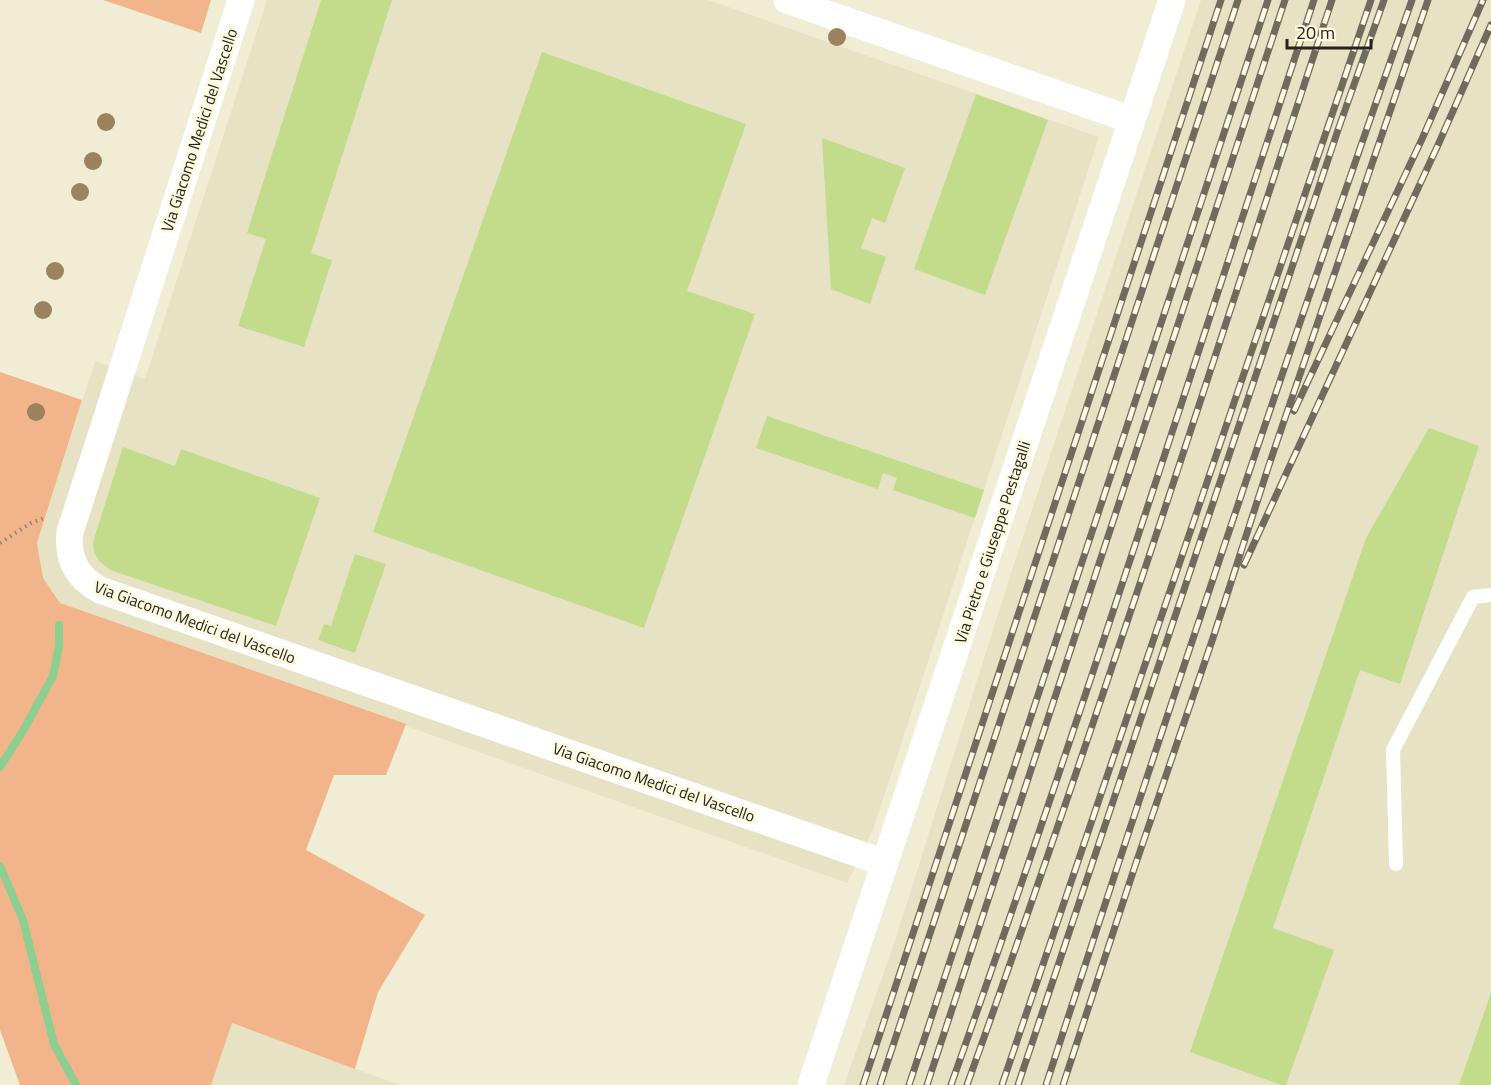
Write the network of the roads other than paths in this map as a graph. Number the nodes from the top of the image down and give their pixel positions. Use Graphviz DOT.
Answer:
graph roads {
  1 [pos="241,0"];
  2 [pos="787,0"];
  3 [pos="1172,0"];
  4 [pos="1132,120"];
  5 [pos="1491,595"];
  6 [pos="885,863"];
  7 [pos="1396,864"];
  8 [pos="812,1085"];
  1 -- 6 [label="street, Via Giacomo Medici del Vascello"];
  2 -- 4 [label="street"];
  3 -- 4 [label="street, Via Pietro e Giuseppe Pestagalli"];
  4 -- 6 [label="street, Via Pietro e Giuseppe Pestagalli"];
  5 -- 7 [label="lane"];
  6 -- 8 [label="street, Via Pietro e Giuseppe Pestagalli"];
}
